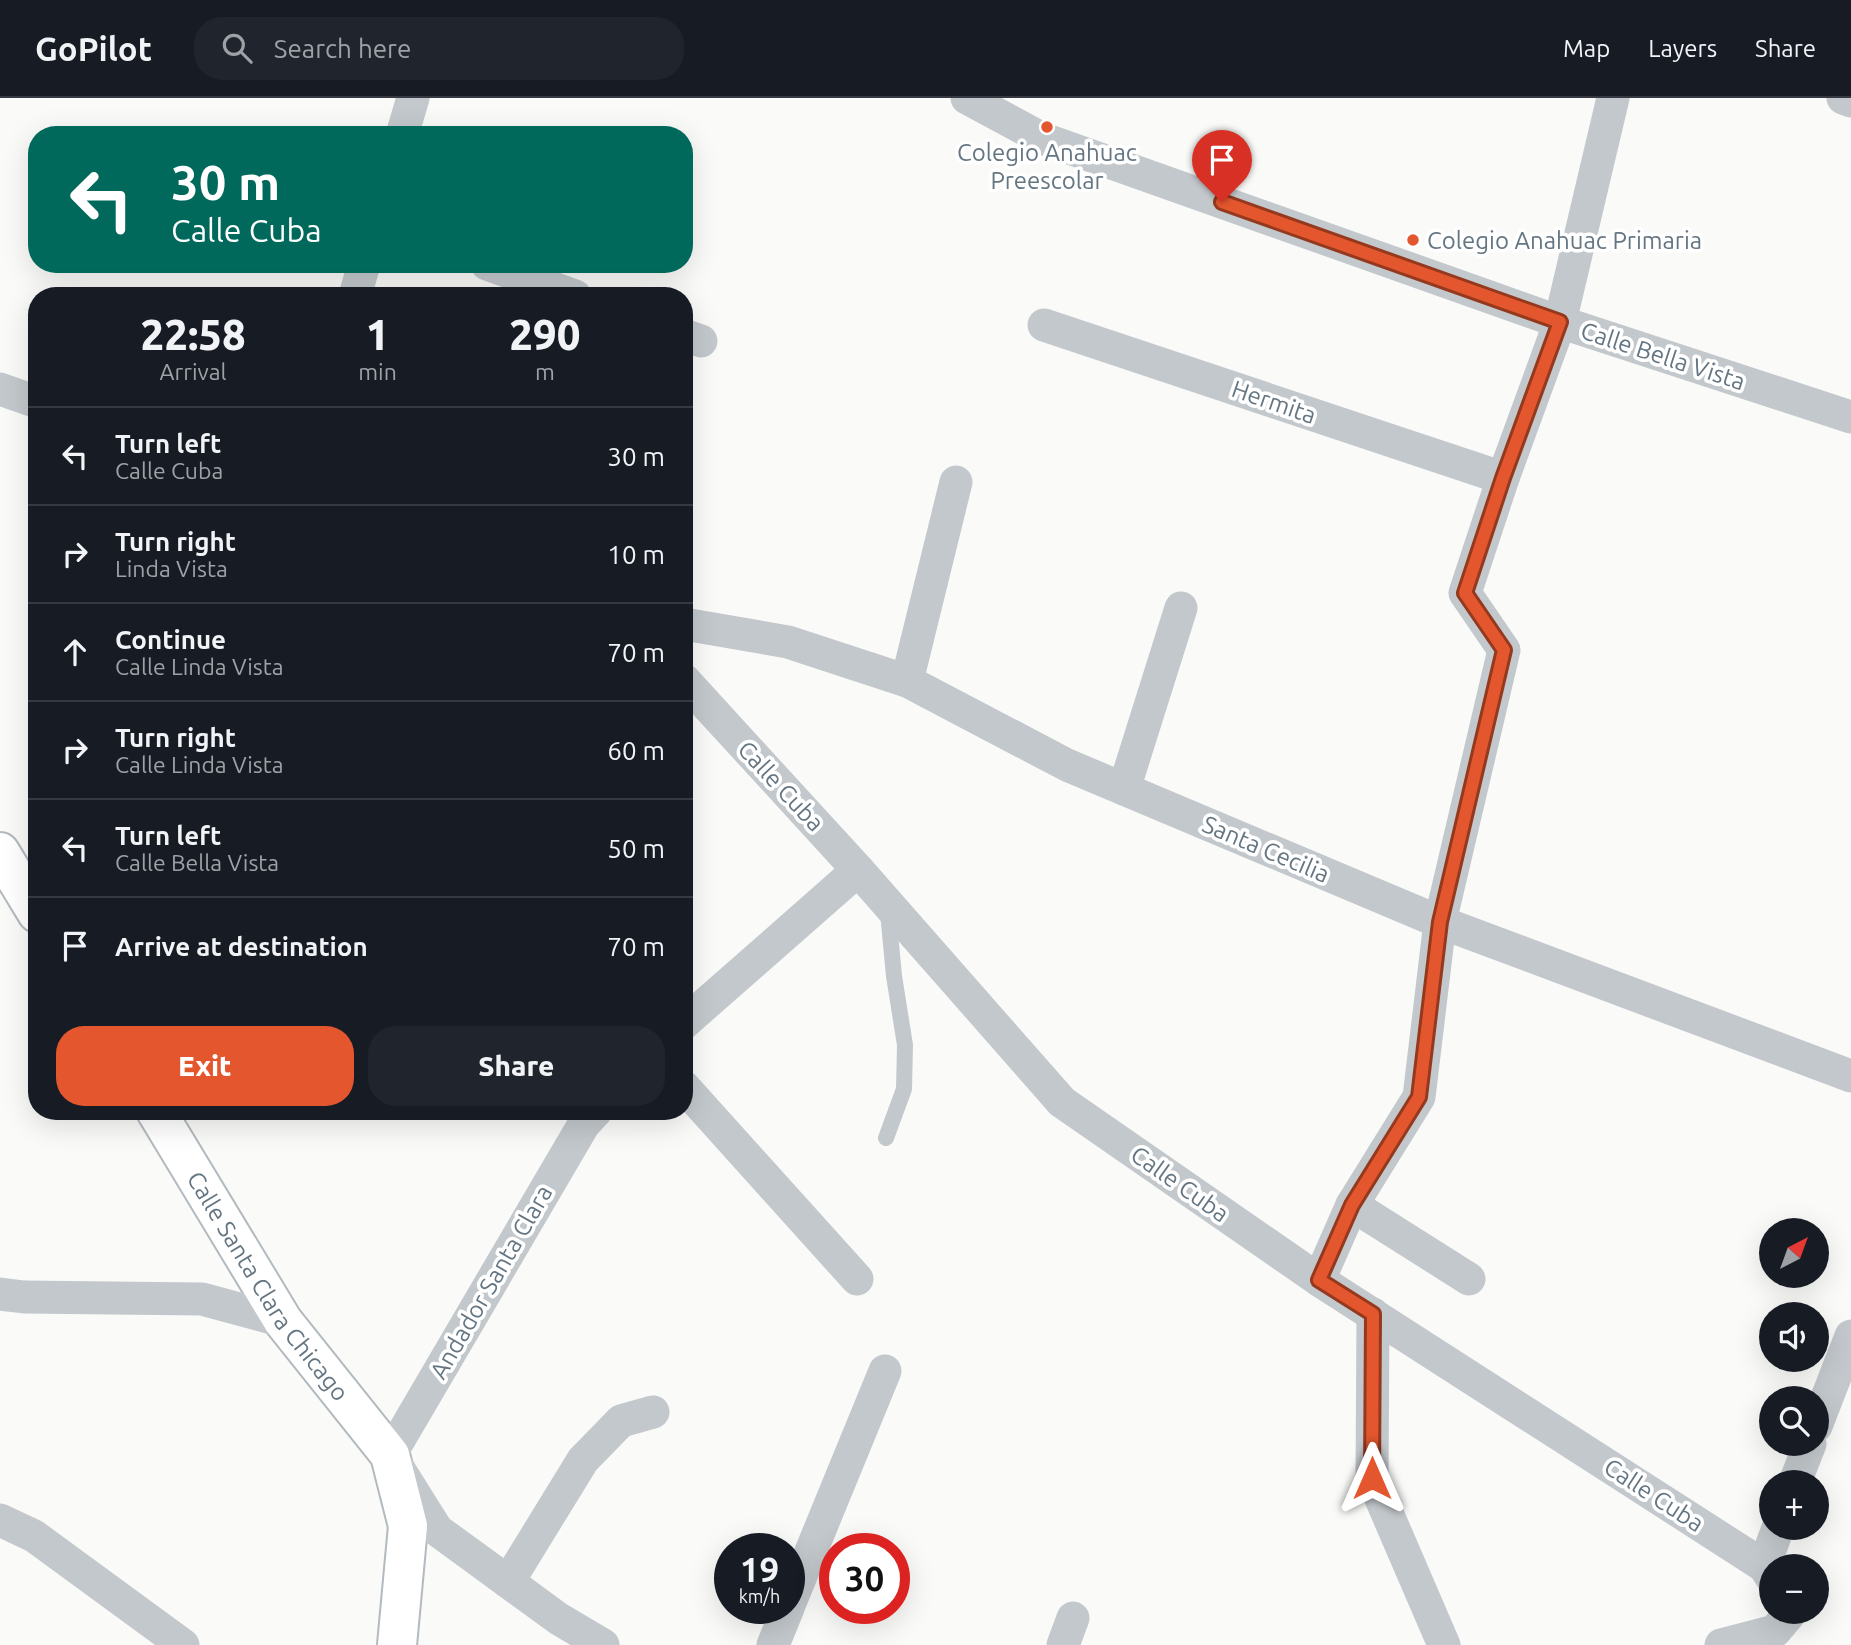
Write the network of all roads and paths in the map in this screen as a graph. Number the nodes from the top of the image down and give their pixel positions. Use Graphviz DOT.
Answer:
graph roads {
  1 [pos="413,98"];
  2 [pos="967,98"];
  3 [pos="1613,98"];
  4 [pos="1843,98"];
  5 [pos="1851,101"];
  6 [pos="405,126"];
  7 [pos="512,273"];
  8 [pos="550,287"];
  9 [pos="1560,322"];
  10 [pos="1045,325"];
  11 [pos="0,388"];
  12 [pos="28,399"];
  13 [pos="1851,417"];
  14 [pos="1503,478"];
  15 [pos="956,482"];
  16 [pos="1181,608"];
  17 [pos="693,626"];
  18 [pos="907,681"];
  19 [pos="693,690"];
  20 [pos="1124,789"];
  21 [pos="0,852"];
  22 [pos="858,870"];
  23 [pos="28,898"];
  24 [pos="887,902"];
  25 [pos="1440,922"];
  26 [pos="693,1015"];
  27 [pos="1851,1076"];
  28 [pos="693,1097"];
  29 [pos="161,1120"];
  30 [pos="583,1120"];
  31 [pos="886,1138"];
  32 [pos="1352,1205"];
  33 [pos="857,1279"];
  34 [pos="1469,1279"];
  35 [pos="1319,1280"];
  36 [pos="0,1294"];
  37 [pos="1373,1314"];
  38 [pos="283,1321"];
  39 [pos="1851,1336"];
  40 [pos="885,1371"];
  41 [pos="1829,1393"];
  42 [pos="653,1412"];
  43 [pos="390,1455"];
  44 [pos="0,1520"];
  45 [pos="1759,1566"];
  46 [pos="805,1567"];
  47 [pos="508,1582"];
  48 [pos="782,1624"];
  49 [pos="1781,1624"];
  50 [pos="183,1645"];
  51 [pos="397,1645"];
  52 [pos="603,1645"];
  53 [pos="773,1645"];
  54 [pos="1444,1645"];
  55 [pos="1721,1645"];
  1 -- 6 [label="street"];
  2 -- 9 [label="street, Calle Bella Vista"];
  3 -- 9 [label="street"];
  4 -- 5 [label="street"];
  7 -- 8 [label="street"];
  9 -- 13 [label="street, Calle Bella Vista"];
  9 -- 14 [label="street"];
  10 -- 14 [label="street, Hermita"];
  11 -- 12 [label="street"];
  14 -- 25 [label="street"];
  15 -- 18 [label="street"];
  16 -- 20 [label="street"];
  17 -- 18 [label="street, Santa Cecilia"];
  18 -- 20 [label="street, Santa Cecilia"];
  19 -- 22 [label="street, Calle Cuba"];
  20 -- 25 [label="street, Santa Cecilia"];
  21 -- 23 [label="street"];
  22 -- 24 [label="street, Calle Cuba"];
  22 -- 26 [label="street"];
  24 -- 31 [label="lane"];
  24 -- 35 [label="street, Calle Cuba"];
  25 -- 27 [label="street, Santa Cecilia"];
  25 -- 32 [label="street"];
  28 -- 33 [label="street"];
  29 -- 38 [label="street, Calle Santa Clara Chicago"];
  30 -- 43 [label="street, Andador Santa Clara"];
  32 -- 34 [label="street"];
  32 -- 35 [label="street"];
  35 -- 37 [label="street, Calle Cuba"];
  36 -- 38 [label="street"];
  37 -- 45 [label="street, Calle Cuba"];
  37 -- 54 [label="street"];
  38 -- 43 [label="street, Calle Santa Clara Chicago"];
  39 -- 41 [label="street"];
  40 -- 46 [label="street"];
  42 -- 47 [label="street"];
  43 -- 47 [label="street"];
  43 -- 51 [label="street"];
  44 -- 50 [label="street"];
  47 -- 52 [label="street"];
  48 -- 53 [label="street"];
  49 -- 55 [label="street"];
}
